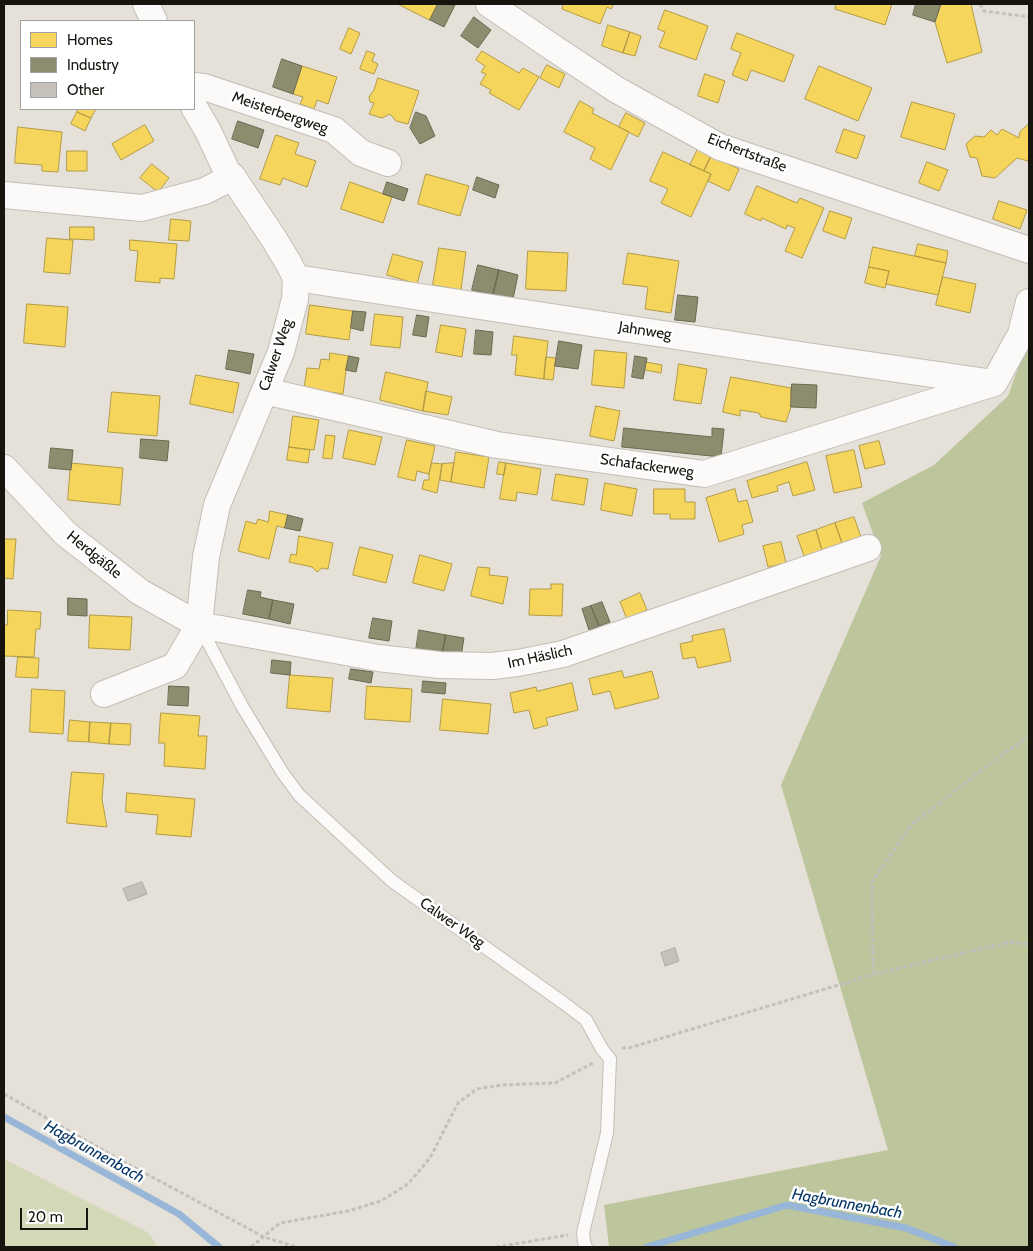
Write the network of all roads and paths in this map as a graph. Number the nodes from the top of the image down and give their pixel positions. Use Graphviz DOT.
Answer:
graph roads {
  1 [pos="146,4"];
  2 [pos="489,4"];
  3 [pos="980,4"];
  4 [pos="1029,17"];
  5 [pos="154,20"];
  6 [pos="195,86"];
  7 [pos="195,109"];
  8 [pos="388,163"];
  9 [pos="230,178"];
  10 [pos="4,195"];
  11 [pos="1029,250"];
  12 [pos="296,278"];
  13 [pos="1029,302"];
  14 [pos="994,383"];
  15 [pos="265,391"];
  16 [pos="4,468"];
  17 [pos="868,548"];
  18 [pos="198,625"];
  19 [pos="104,694"];
  20 [pos="1029,737"];
  21 [pos="1029,944"];
  22 [pos="875,974"];
  23 [pos="602,1049"];
  24 [pos="4,1094"];
  25 [pos="264,1237"];
  26 [pos="584,1241"];
  27 [pos="251,1247"];
  28 [pos="296,1247"];
  29 [pos="496,1247"];
  1 -- 5 [label="street"];
  2 -- 11 [label="street, Eichertstraße"];
  3 -- 4 [label="path"];
  6 -- 8 [label="street, Meisterbergweg"];
  7 -- 9 [label="street"];
  9 -- 10 [label="street"];
  9 -- 12 [label="street"];
  12 -- 14 [label="street, Jahnweg"];
  12 -- 15 [label="street, Calwer Weg"];
  13 -- 14 [label="street"];
  14 -- 15 [label="street, Schafackerweg"];
  15 -- 18 [label="street, Calwer Weg"];
  16 -- 18 [label="street, Herdgäßle"];
  17 -- 18 [label="street, Im Häslich"];
  18 -- 19 [label="street, Calwer Weg"];
  18 -- 23 [label="lane, Calwer Weg"];
  20 -- 22 [label="path"];
  21 -- 22 [label="path"];
  22 -- 23 [label="path"];
  23 -- 25 [label="path"];
  23 -- 26 [label="lane, Calwer Weg"];
  24 -- 25 [label="path"];
  25 -- 27 [label="path"];
  25 -- 28 [label="path"];
  26 -- 29 [label="path"];
}
